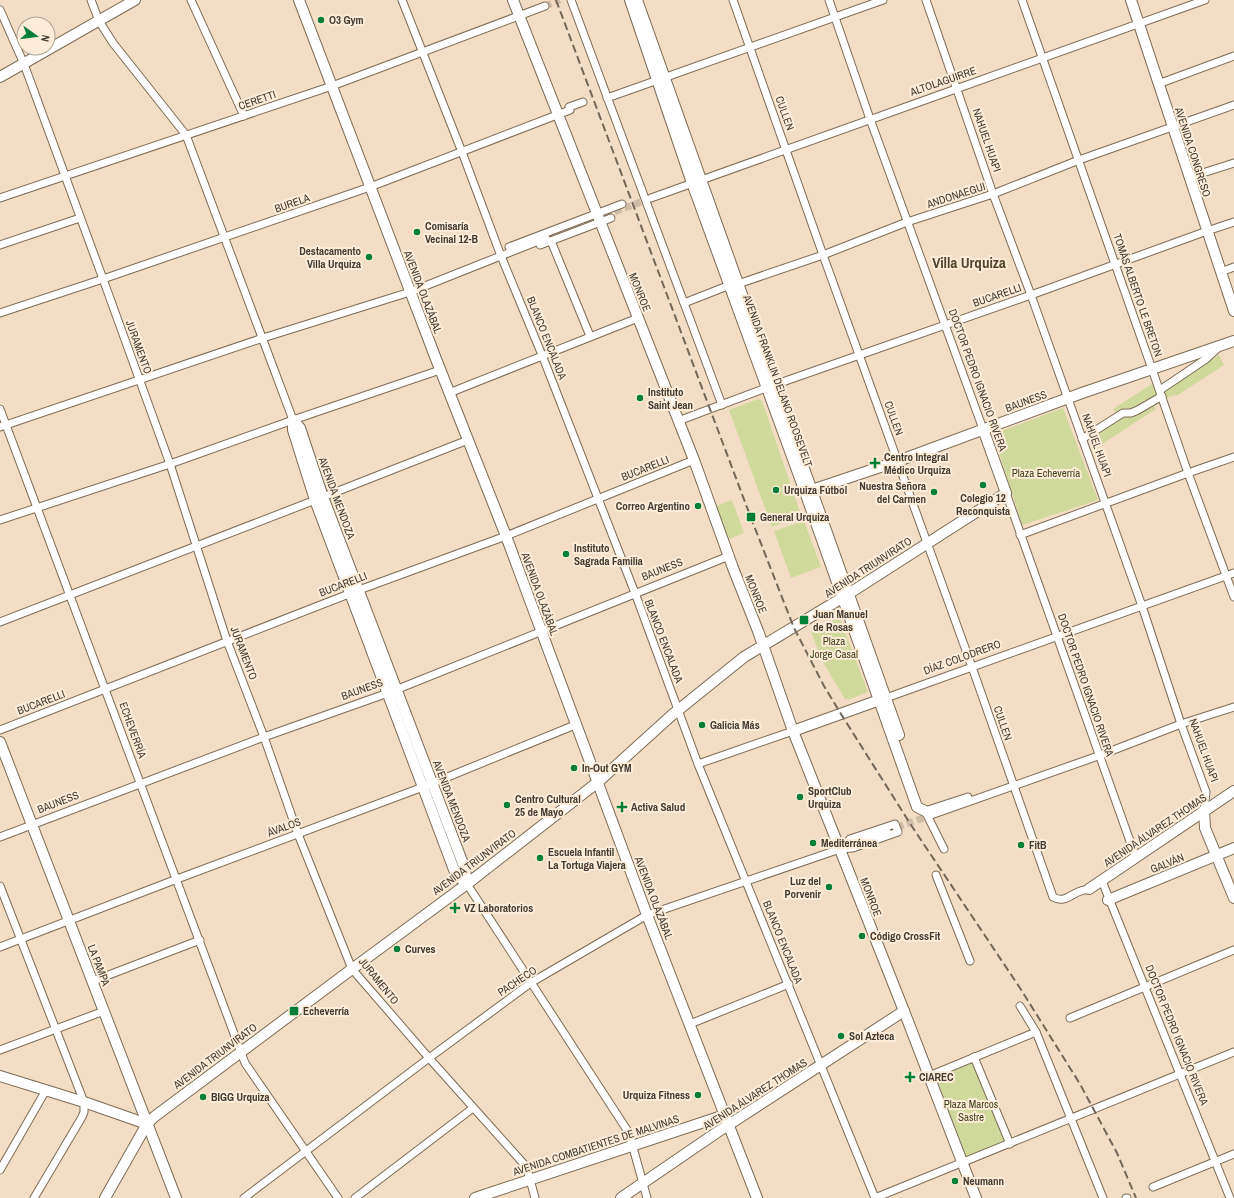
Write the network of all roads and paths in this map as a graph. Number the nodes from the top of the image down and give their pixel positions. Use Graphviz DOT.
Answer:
graph roads {
  1 [pos="91,0"];
  2 [pos="135,0"];
  3 [pos="191,0"];
  4 [pos="299,0"];
  5 [pos="402,0"];
  6 [pos="513,0"];
  7 [pos="572,0"];
  8 [pos="630,0"];
  9 [pos="637,0"];
  10 [pos="733,0"];
  11 [pos="828,0"];
  12 [pos="884,0"];
  13 [pos="926,0"];
  14 [pos="1022,0"];
  15 [pos="1131,0"];
  16 [pos="1205,0"];
  17 [pos="545,6"];
  18 [pos="0,10"];
  19 [pos="519,15"];
  20 [pos="834,18"];
  21 [pos="99,20"];
  22 [pos="1139,24"];
  23 [pos="749,48"];
  24 [pos="422,52"];
  25 [pos="1234,56"];
  26 [pos="1042,58"];
  27 [pos="24,64"];
  28 [pos="0,77"];
  29 [pos="660,80"];
  30 [pos="1158,84"];
  31 [pos="332,86"];
  32 [pos="956,88"];
  33 [pos="607,98"];
  34 [pos="583,102"];
  35 [pos="1234,105"];
  36 [pos="558,115"];
  37 [pos="244,116"];
  38 [pos="870,118"];
  39 [pos="1172,127"];
  40 [pos="186,135"];
  41 [pos="786,150"];
  42 [pos="462,152"];
  43 [pos="1079,160"];
  44 [pos="1234,163"];
  45 [pos="65,176"];
  46 [pos="1190,177"];
  47 [pos="694,182"];
  48 [pos="370,187"];
  49 [pos="993,194"];
  50 [pos="644,196"];
  51 [pos="0,198"];
  52 [pos="649,201"];
  53 [pos="622,204"];
  54 [pos="80,218"];
  55 [pos="598,218"];
  56 [pos="611,218"];
  57 [pos="908,222"];
  58 [pos="1234,222"];
  59 [pos="1207,231"];
  60 [pos="224,238"];
  61 [pos="549,240"];
  62 [pos="0,246"];
  63 [pos="502,255"];
  64 [pos="823,255"];
  65 [pos="1115,264"];
  66 [pos="1234,267"];
  67 [pos="1221,272"];
  68 [pos="103,279"];
  69 [pos="734,284"];
  70 [pos="410,292"];
  71 [pos="1031,294"];
  72 [pos="684,303"];
  73 [pos="1234,311"];
  74 [pos="0,313"];
  75 [pos="638,318"];
  76 [pos="945,325"];
  77 [pos="590,336"];
  78 [pos="263,338"];
  79 [pos="1234,341"];
  80 [pos="1222,344"];
  81 [pos="542,355"];
  82 [pos="859,355"];
  83 [pos="1152,369"];
  84 [pos="440,370"];
  85 [pos="139,380"];
  86 [pos="770,386"];
  87 [pos="450,393"];
  88 [pos="1161,393"];
  89 [pos="1067,399"];
  90 [pos="722,405"];
  91 [pos="0,409"];
  92 [pos="293,420"];
  93 [pos="678,421"];
  94 [pos="3,426"];
  95 [pos="983,429"];
  96 [pos="1082,439"];
  97 [pos="468,440"];
  98 [pos="1234,457"];
  99 [pos="694,460"];
  100 [pos="898,461"];
  101 [pos="170,464"];
  102 [pos="1188,473"];
  103 [pos="808,491"];
  104 [pos="1006,493"];
  105 [pos="319,499"];
  106 [pos="598,499"];
  107 [pos="1105,504"];
  108 [pos="37,507"];
  109 [pos="0,520"];
  110 [pos="1020,535"];
  111 [pos="506,536"];
  112 [pos="927,542"];
  113 [pos="195,546"];
  114 [pos="729,556"];
  115 [pos="1234,573"];
  116 [pos="1226,576"];
  117 [pos="355,592"];
  118 [pos="635,593"];
  119 [pos="70,595"];
  120 [pos="845,595"];
  121 [pos="1234,597"];
  122 [pos="1142,606"];
  123 [pos="0,622"];
  124 [pos="541,632"];
  125 [pos="1056,636"];
  126 [pos="227,641"];
  127 [pos="762,646"];
  128 [pos="972,667"];
  129 [pos="106,688"];
  130 [pos="392,691"];
  131 [pos="882,699"];
  132 [pos="1234,707"];
  133 [pos="679,710"];
  134 [pos="1181,724"];
  135 [pos="576,725"];
  136 [pos="0,730"];
  137 [pos="793,731"];
  138 [pos="264,737"];
  139 [pos="0,742"];
  140 [pos="1098,756"];
  141 [pos="698,764"];
  142 [pos="598,782"];
  143 [pos="141,783"];
  144 [pos="427,785"];
  145 [pos="1013,786"];
  146 [pos="1234,791"];
  147 [pos="1204,810"];
  148 [pos="928,816"];
  149 [pos="32,825"];
  150 [pos="887,831"];
  151 [pos="298,834"];
  152 [pos="0,837"];
  153 [pos="1234,848"];
  154 [pos="840,849"];
  155 [pos="944,849"];
  156 [pos="1216,856"];
  157 [pos="1136,858"];
  158 [pos="936,875"];
  159 [pos="177,879"];
  160 [pos="746,880"];
  161 [pos="1102,881"];
  162 [pos="467,884"];
  163 [pos="0,886"];
  164 [pos="1089,889"];
  165 [pos="1234,898"];
  166 [pos="1108,900"];
  167 [pos="647,915"];
  168 [pos="69,920"];
  169 [pos="20,939"];
  170 [pos="200,940"];
  171 [pos="0,947"];
  172 [pos="1234,950"];
  173 [pos="970,961"];
  174 [pos="352,969"];
  175 [pos="92,981"];
  176 [pos="532,982"];
  177 [pos="789,984"];
  178 [pos="1145,987"];
  179 [pos="1020,1006"];
  180 [pos="104,1011"];
  181 [pos="904,1011"];
  182 [pos="1070,1018"];
  183 [pos="690,1024"];
  184 [pos="57,1029"];
  185 [pos="1036,1032"];
  186 [pos="0,1050"];
  187 [pos="241,1052"];
  188 [pos="1234,1052"];
  189 [pos="974,1057"];
  190 [pos="429,1058"];
  191 [pos="822,1065"];
  192 [pos="1181,1074"];
  193 [pos="0,1076"];
  194 [pos="929,1076"];
  195 [pos="46,1090"];
  196 [pos="84,1102"];
  197 [pos="473,1108"];
  198 [pos="725,1115"];
  199 [pos="1071,1118"];
  200 [pos="147,1124"];
  201 [pos="729,1126"];
  202 [pos="1010,1144"];
  203 [pos="633,1146"];
  204 [pos="306,1152"];
  205 [pos="1234,1154"];
  206 [pos="1216,1162"];
  207 [pos="962,1163"];
  208 [pos="0,1170"];
  209 [pos="530,1180"];
  210 [pos="643,1182"];
  211 [pos="1153,1187"];
  212 [pos="34,1198"];
  213 [pos="105,1198"];
  214 [pos="176,1198"];
  215 [pos="244,1198"];
  216 [pos="338,1198"];
  217 [pos="355,1198"];
  218 [pos="475,1198"];
  219 [pos="535,1198"];
  220 [pos="621,1198"];
  221 [pos="646,1198"];
  222 [pos="757,1198"];
  223 [pos="875,1198"];
  224 [pos="976,1198"];
  225 [pos="1103,1198"];
  226 [pos="1230,1198"];
  1 -- 21 [label="street"];
  2 -- 21 [label="main road"];
  3 -- 37 [label="street"];
  4 -- 31 [label="main road, AVENIDA OLAZÁBAL"];
  5 -- 24 [label="street, BLANCO ENCALADA"];
  6 -- 19 [label="main road, MONROE"];
  7 -- 33 [label="street"];
  8 -- 29 [label="main road, AVENIDA FRANKLIN DELANO ROOSEVELT"];
  9 -- 29 [label="main road, AVENIDA FRANKLIN DELANO ROOSEVELT"];
  10 -- 23 [label="street, CULLEN"];
  11 -- 20 [label="street, DOCTOR PEDRO IGNACIO RIVERA"];
  12 -- 20 [label="street"];
  13 -- 32 [label="street, NAHUEL HUAPI"];
  14 -- 26 [label="street, TOMÁS ALBERTO LE BRETON"];
  15 -- 22 [label="main road, AVENIDA CONGRESO"];
  16 -- 22 [label="street, ALTOLAGUIRRE"];
  17 -- 19 [label="street, CERETTI"];
  18 -- 27 [label="street, JURAMENTO"];
  19 -- 24 [label="street, CERETTI"];
  19 -- 36 [label="main road, MONROE"];
  20 -- 23 [label="street"];
  20 -- 38 [label="street, DOCTOR PEDRO IGNACIO RIVERA"];
  21 -- 27 [label="main road"];
  21 -- 40 [label="street"];
  22 -- 26 [label="street, ALTOLAGUIRRE"];
  22 -- 30 [label="main road, AVENIDA CONGRESO"];
  23 -- 29 [label="street"];
  23 -- 41 [label="street, CULLEN"];
  24 -- 31 [label="street, CERETTI"];
  24 -- 42 [label="street, BLANCO ENCALADA"];
  25 -- 30 [label="street"];
  26 -- 32 [label="street, ALTOLAGUIRRE"];
  26 -- 43 [label="street, TOMÁS ALBERTO LE BRETON"];
  27 -- 28 [label="main road"];
  27 -- 45 [label="street, JURAMENTO"];
  29 -- 33 [label="street"];
  29 -- 47 [label="main road, AVENIDA FRANKLIN DELANO ROOSEVELT"];
  30 -- 39 [label="main road, AVENIDA CONGRESO"];
  31 -- 37 [label="street, CERETTI"];
  31 -- 48 [label="main road, AVENIDA OLAZÁBAL"];
  32 -- 38 [label="street, ALTOLAGUIRRE"];
  32 -- 49 [label="street, NAHUEL HUAPI"];
  33 -- 50 [label="street"];
  34 -- 36 [label="street, BURELA"];
  35 -- 39 [label="street, ANDONAEGUI"];
  36 -- 42 [label="street, BURELA"];
  36 -- 55 [label="main road, MONROE"];
  37 -- 40 [label="street, CERETTI"];
  38 -- 41 [label="street, ALTOLAGUIRRE"];
  38 -- 57 [label="street, DOCTOR PEDRO IGNACIO RIVERA"];
  39 -- 43 [label="street, ANDONAEGUI"];
  39 -- 46 [label="main road, AVENIDA CONGRESO"];
  40 -- 45 [label="street, CERETTI"];
  40 -- 60 [label="street"];
  41 -- 47 [label="street, ALTOLAGUIRRE"];
  41 -- 64 [label="street, CULLEN"];
  42 -- 48 [label="street, BURELA"];
  42 -- 63 [label="street, BLANCO ENCALADA"];
  43 -- 49 [label="street, ANDONAEGUI"];
  43 -- 65 [label="street, TOMÁS ALBERTO LE BRETON"];
  44 -- 46 [label="street"];
  45 -- 51 [label="street, CERETTI"];
  45 -- 54 [label="street, JURAMENTO"];
  46 -- 59 [label="main road, AVENIDA CONGRESO"];
  47 -- 50 [label="street, ALTOLAGUIRRE"];
  47 -- 52 [label="street, ALTOLAGUIRRE"];
  47 -- 69 [label="main road, AVENIDA FRANKLIN DELANO ROOSEVELT"];
  48 -- 60 [label="street, BURELA"];
  48 -- 70 [label="main road, AVENIDA OLAZÁBAL"];
  49 -- 57 [label="street, ANDONAEGUI"];
  49 -- 71 [label="street, NAHUEL HUAPI"];
  50 -- 52 [label="street"];
  52 -- 72 [label="street"];
  53 -- 55 [label="street"];
  54 -- 62 [label="street"];
  54 -- 68 [label="street, JURAMENTO"];
  55 -- 56 [label="street"];
  55 -- 61 [label="street"];
  55 -- 63 [label="street"];
  55 -- 75 [label="main road, MONROE"];
  57 -- 64 [label="street, ANDONAEGUI"];
  57 -- 76 [label="street, DOCTOR PEDRO IGNACIO RIVERA"];
  58 -- 59 [label="street, BUCARELLI"];
  59 -- 65 [label="street, BUCARELLI"];
  59 -- 67 [label="main road, AVENIDA CONGRESO"];
  60 -- 68 [label="street, BURELA"];
  60 -- 78 [label="street"];
  61 -- 63 [label="street"];
  61 -- 77 [label="street"];
  63 -- 70 [label="street"];
  63 -- 81 [label="street, BLANCO ENCALADA"];
  64 -- 69 [label="street, ANDONAEGUI"];
  64 -- 82 [label="street, CULLEN"];
  65 -- 71 [label="street, BUCARELLI"];
  65 -- 83 [label="street, TOMÁS ALBERTO LE BRETON"];
  66 -- 67 [label="street"];
  67 -- 73 [label="main road, AVENIDA CONGRESO"];
  68 -- 74 [label="street, BURELA"];
  68 -- 85 [label="street, JURAMENTO"];
  69 -- 72 [label="street, ANDONAEGUI"];
  69 -- 86 [label="main road, AVENIDA FRANKLIN DELANO ROOSEVELT"];
  70 -- 78 [label="street"];
  70 -- 84 [label="main road, AVENIDA OLAZÁBAL"];
  71 -- 76 [label="street, BUCARELLI"];
  71 -- 89 [label="street, NAHUEL HUAPI"];
  72 -- 90 [label="street"];
  75 -- 77 [label="street"];
  75 -- 93 [label="main road, MONROE"];
  76 -- 82 [label="street, BUCARELLI"];
  76 -- 95 [label="street, DOCTOR PEDRO IGNACIO RIVERA"];
  77 -- 81 [label="street"];
  78 -- 85 [label="street"];
  78 -- 92 [label="street"];
  79 -- 80 [label="main road, BAUNESS"];
  80 -- 83 [label="main road, BAUNESS"];
  80 -- 88 [label="street"];
  81 -- 87 [label="street"];
  81 -- 106 [label="street, BLANCO ENCALADA"];
  82 -- 86 [label="street, BUCARELLI"];
  82 -- 100 [label="street, CULLEN"];
  83 -- 88 [label="street, TOMÁS ALBERTO LE BRETON"];
  83 -- 89 [label="main road, BAUNESS"];
  84 -- 87 [label="main road, AVENIDA OLAZÁBAL"];
  84 -- 92 [label="street"];
  85 -- 94 [label="street"];
  85 -- 101 [label="street, JURAMENTO"];
  86 -- 90 [label="street, BUCARELLI"];
  86 -- 103 [label="main road, AVENIDA FRANKLIN DELANO ROOSEVELT"];
  87 -- 97 [label="main road, AVENIDA OLAZÁBAL"];
  88 -- 96 [label="street"];
  88 -- 102 [label="street, TOMÁS ALBERTO LE BRETON"];
  89 -- 95 [label="main road, BAUNESS"];
  89 -- 96 [label="street, NAHUEL HUAPI"];
  90 -- 93 [label="street, BUCARELLI"];
  91 -- 94 [label="street, ECHEVERRÍA"];
  92 -- 101 [label="street"];
  92 -- 105 [label="main road, AVENIDA MENDOZA"];
  93 -- 99 [label="main road, MONROE"];
  94 -- 108 [label="street, ECHEVERRÍA"];
  95 -- 100 [label="main road, BAUNESS"];
  95 -- 104 [label="main road, DOCTOR PEDRO IGNACIO RIVERA"];
  96 -- 107 [label="street, NAHUEL HUAPI"];
  97 -- 105 [label="street"];
  97 -- 111 [label="main road, AVENIDA OLAZÁBAL"];
  98 -- 102 [label="street"];
  99 -- 106 [label="street, BUCARELLI"];
  99 -- 114 [label="main road, MONROE"];
  100 -- 103 [label="main road, BAUNESS"];
  100 -- 112 [label="street, CULLEN"];
  101 -- 108 [label="street"];
  101 -- 113 [label="street, JURAMENTO"];
  102 -- 107 [label="street"];
  102 -- 116 [label="street, TOMÁS ALBERTO LE BRETON"];
  103 -- 120 [label="main road, AVENIDA FRANKLIN DELANO ROOSEVELT"];
  104 -- 110 [label="street, DOCTOR PEDRO IGNACIO RIVERA"];
  104 -- 112 [label="main road, AVENIDA TRIUNVIRATO"];
  105 -- 113 [label="street"];
  105 -- 117 [label="main road, AVENIDA MENDOZA"];
  106 -- 111 [label="street, BUCARELLI"];
  106 -- 118 [label="street, BLANCO ENCALADA"];
  107 -- 110 [label="street"];
  107 -- 122 [label="street, NAHUEL HUAPI"];
  108 -- 109 [label="street"];
  108 -- 119 [label="street, ECHEVERRÍA"];
  110 -- 125 [label="street, DOCTOR PEDRO IGNACIO RIVERA"];
  111 -- 117 [label="street, BUCARELLI"];
  111 -- 124 [label="main road, AVENIDA OLAZÁBAL"];
  112 -- 120 [label="main road, AVENIDA TRIUNVIRATO"];
  112 -- 128 [label="street, CULLEN"];
  113 -- 119 [label="street"];
  113 -- 126 [label="street, JURAMENTO"];
  114 -- 118 [label="street, BAUNESS"];
  114 -- 127 [label="main road, MONROE"];
  115 -- 116 [label="street, DÍAZ COLODRERO"];
  116 -- 121 [label="street, TOMÁS ALBERTO LE BRETON"];
  116 -- 122 [label="street, DÍAZ COLODRERO"];
  117 -- 126 [label="street, BUCARELLI"];
  117 -- 130 [label="main road, AVENIDA MENDOZA"];
  118 -- 124 [label="street, BAUNESS"];
  118 -- 133 [label="street, BLANCO ENCALADA"];
  119 -- 123 [label="street"];
  119 -- 129 [label="street, ECHEVERRÍA"];
  120 -- 127 [label="main road, AVENIDA TRIUNVIRATO"];
  120 -- 131 [label="main road, AVENIDA FRANKLIN DELANO ROOSEVELT"];
  122 -- 125 [label="street, DÍAZ COLODRERO"];
  122 -- 134 [label="street, NAHUEL HUAPI"];
  124 -- 130 [label="street, BAUNESS"];
  124 -- 135 [label="main road, AVENIDA OLAZÁBAL"];
  125 -- 128 [label="street, DÍAZ COLODRERO"];
  125 -- 140 [label="street, DOCTOR PEDRO IGNACIO RIVERA"];
  126 -- 129 [label="street, BUCARELLI"];
  126 -- 138 [label="street, JURAMENTO"];
  127 -- 133 [label="main road, AVENIDA TRIUNVIRATO"];
  127 -- 137 [label="main road, MONROE"];
  128 -- 131 [label="street, DÍAZ COLODRERO"];
  128 -- 145 [label="street, CULLEN"];
  129 -- 136 [label="street, BUCARELLI"];
  129 -- 143 [label="street, ECHEVERRÍA"];
  130 -- 138 [label="street, BAUNESS"];
  130 -- 144 [label="main road, AVENIDA MENDOZA"];
  131 -- 137 [label="main road, DÍAZ COLODRERO"];
  131 -- 148 [label="main road, AVENIDA FRANKLIN DELANO ROOSEVELT"];
  132 -- 134 [label="street"];
  133 -- 141 [label="street, BLANCO ENCALADA"];
  133 -- 142 [label="main road, AVENIDA TRIUNVIRATO"];
  134 -- 140 [label="street"];
  134 -- 147 [label="street, NAHUEL HUAPI"];
  135 -- 142 [label="main road, AVENIDA OLAZÁBAL"];
  135 -- 144 [label="street, ÁVALOS"];
  137 -- 141 [label="street, DÍAZ COLODRERO"];
  137 -- 154 [label="main road, MONROE"];
  138 -- 143 [label="street, BAUNESS"];
  138 -- 151 [label="street, JURAMENTO"];
  139 -- 149 [label="main road, LA PAMPA"];
  140 -- 145 [label="street"];
  140 -- 157 [label="street, DOCTOR PEDRO IGNACIO RIVERA"];
  141 -- 160 [label="street, BLANCO ENCALADA"];
  142 -- 162 [label="main road, AVENIDA TRIUNVIRATO"];
  142 -- 167 [label="main road, AVENIDA OLAZÁBAL"];
  143 -- 149 [label="street, BAUNESS"];
  143 -- 159 [label="street, ECHEVERRÍA"];
  144 -- 151 [label="street, ÁVALOS"];
  144 -- 162 [label="main road, AVENIDA MENDOZA"];
  145 -- 148 [label="street"];
  145 -- 164 [label="street, CULLEN"];
  146 -- 147 [label="main road, AVENIDA ÁLVAREZ THOMAS"];
  147 -- 156 [label="main road, NAHUEL HUAPI"];
  147 -- 157 [label="main road, AVENIDA ÁLVAREZ THOMAS"];
  148 -- 155 [label="street, AVENIDA FRANKLIN DELANO ROOSEVELT"];
  149 -- 152 [label="street, BAUNESS"];
  149 -- 168 [label="main road, LA PAMPA"];
  150 -- 154 [label="street, PACHECO"];
  151 -- 159 [label="street, ÁVALOS"];
  151 -- 174 [label="street, JURAMENTO"];
  153 -- 156 [label="main road, GALVÁN"];
  154 -- 154 [label="street, PACHECO"];
  154 -- 160 [label="street, PACHECO"];
  154 -- 181 [label="main road, MONROE"];
  156 -- 165 [label="main road, NAHUEL HUAPI"];
  156 -- 166 [label="main road, GALVÁN"];
  157 -- 161 [label="main road, AVENIDA ÁLVAREZ THOMAS"];
  158 -- 173 [label="street"];
  159 -- 168 [label="street, ÁVALOS"];
  159 -- 170 [label="street, ECHEVERRÍA"];
  160 -- 167 [label="street, PACHECO"];
  160 -- 177 [label="street, BLANCO ENCALADA"];
  161 -- 164 [label="main road, AVENIDA ÁLVAREZ THOMAS"];
  161 -- 166 [label="street, DOCTOR PEDRO IGNACIO RIVERA"];
  162 -- 174 [label="main road, AVENIDA TRIUNVIRATO"];
  162 -- 176 [label="street"];
  163 -- 169 [label="street"];
  166 -- 178 [label="street, DOCTOR PEDRO IGNACIO RIVERA"];
  167 -- 176 [label="street, PACHECO"];
  167 -- 183 [label="main road, AVENIDA OLAZÁBAL"];
  168 -- 169 [label="street, ÁVALOS"];
  168 -- 175 [label="main road, LA PAMPA"];
  169 -- 171 [label="street, ÁVALOS"];
  169 -- 184 [label="street"];
  170 -- 175 [label="street"];
  170 -- 187 [label="street, ECHEVERRÍA"];
  172 -- 178 [label="street"];
  174 -- 187 [label="main road, AVENIDA TRIUNVIRATO"];
  174 -- 190 [label="street, JURAMENTO"];
  175 -- 180 [label="main road, LA PAMPA"];
  176 -- 190 [label="street, PACHECO"];
  176 -- 203 [label="street"];
  177 -- 183 [label="street"];
  177 -- 191 [label="street, BLANCO ENCALADA"];
  178 -- 182 [label="street"];
  178 -- 192 [label="street, DOCTOR PEDRO IGNACIO RIVERA"];
  179 -- 185 [label="street"];
  180 -- 184 [label="street"];
  180 -- 200 [label="main road, LA PAMPA"];
  181 -- 191 [label="main road, AVENIDA ÁLVAREZ THOMAS"];
  181 -- 194 [label="main road, MONROE"];
  183 -- 198 [label="main road, AVENIDA OLAZÁBAL"];
  184 -- 186 [label="street"];
  184 -- 196 [label="street"];
  185 -- 189 [label="street"];
  185 -- 199 [label="street"];
  187 -- 200 [label="main road, AVENIDA TRIUNVIRATO"];
  187 -- 204 [label="street, ECHEVERRÍA"];
  188 -- 192 [label="street"];
  189 -- 194 [label="street"];
  189 -- 202 [label="street"];
  190 -- 197 [label="street, JURAMENTO"];
  190 -- 204 [label="street, PACHECO"];
  191 -- 201 [label="main road, AVENIDA ÁLVAREZ THOMAS"];
  191 -- 223 [label="street, BLANCO ENCALADA"];
  192 -- 199 [label="street"];
  192 -- 206 [label="street, DOCTOR PEDRO IGNACIO RIVERA"];
  193 -- 195 [label="main road"];
  194 -- 207 [label="main road, MONROE"];
  195 -- 196 [label="main road"];
  195 -- 208 [label="street"];
  196 -- 200 [label="main road"];
  196 -- 212 [label="street"];
  197 -- 209 [label="street, JURAMENTO"];
  197 -- 217 [label="street"];
  198 -- 201 [label="main road, AVENIDA OLAZÁBAL"];
  198 -- 203 [label="main road, AVENIDA COMBATIENTES DE MALVINAS"];
  199 -- 202 [label="street"];
  199 -- 225 [label="street"];
  200 -- 213 [label="main road, AVENIDA TRIUNVIRATO"];
  200 -- 214 [label="main road, LA PAMPA"];
  201 -- 210 [label="main road, AVENIDA ÁLVAREZ THOMAS"];
  201 -- 222 [label="main road, AVENIDA OLAZÁBAL"];
  202 -- 207 [label="street"];
  203 -- 209 [label="main road, AVENIDA COMBATIENTES DE MALVINAS"];
  203 -- 210 [label="street"];
  204 -- 215 [label="street, PACHECO"];
  204 -- 216 [label="street, ECHEVERRÍA"];
  205 -- 206 [label="street"];
  206 -- 211 [label="street"];
  206 -- 226 [label="street, DOCTOR PEDRO IGNACIO RIVERA"];
  207 -- 223 [label="street"];
  207 -- 224 [label="main road, MONROE"];
  209 -- 218 [label="main road, AVENIDA COMBATIENTES DE MALVINAS"];
  209 -- 219 [label="street, JURAMENTO"];
  210 -- 220 [label="main road, AVENIDA ÁLVAREZ THOMAS"];
  210 -- 221 [label="street"];
}
